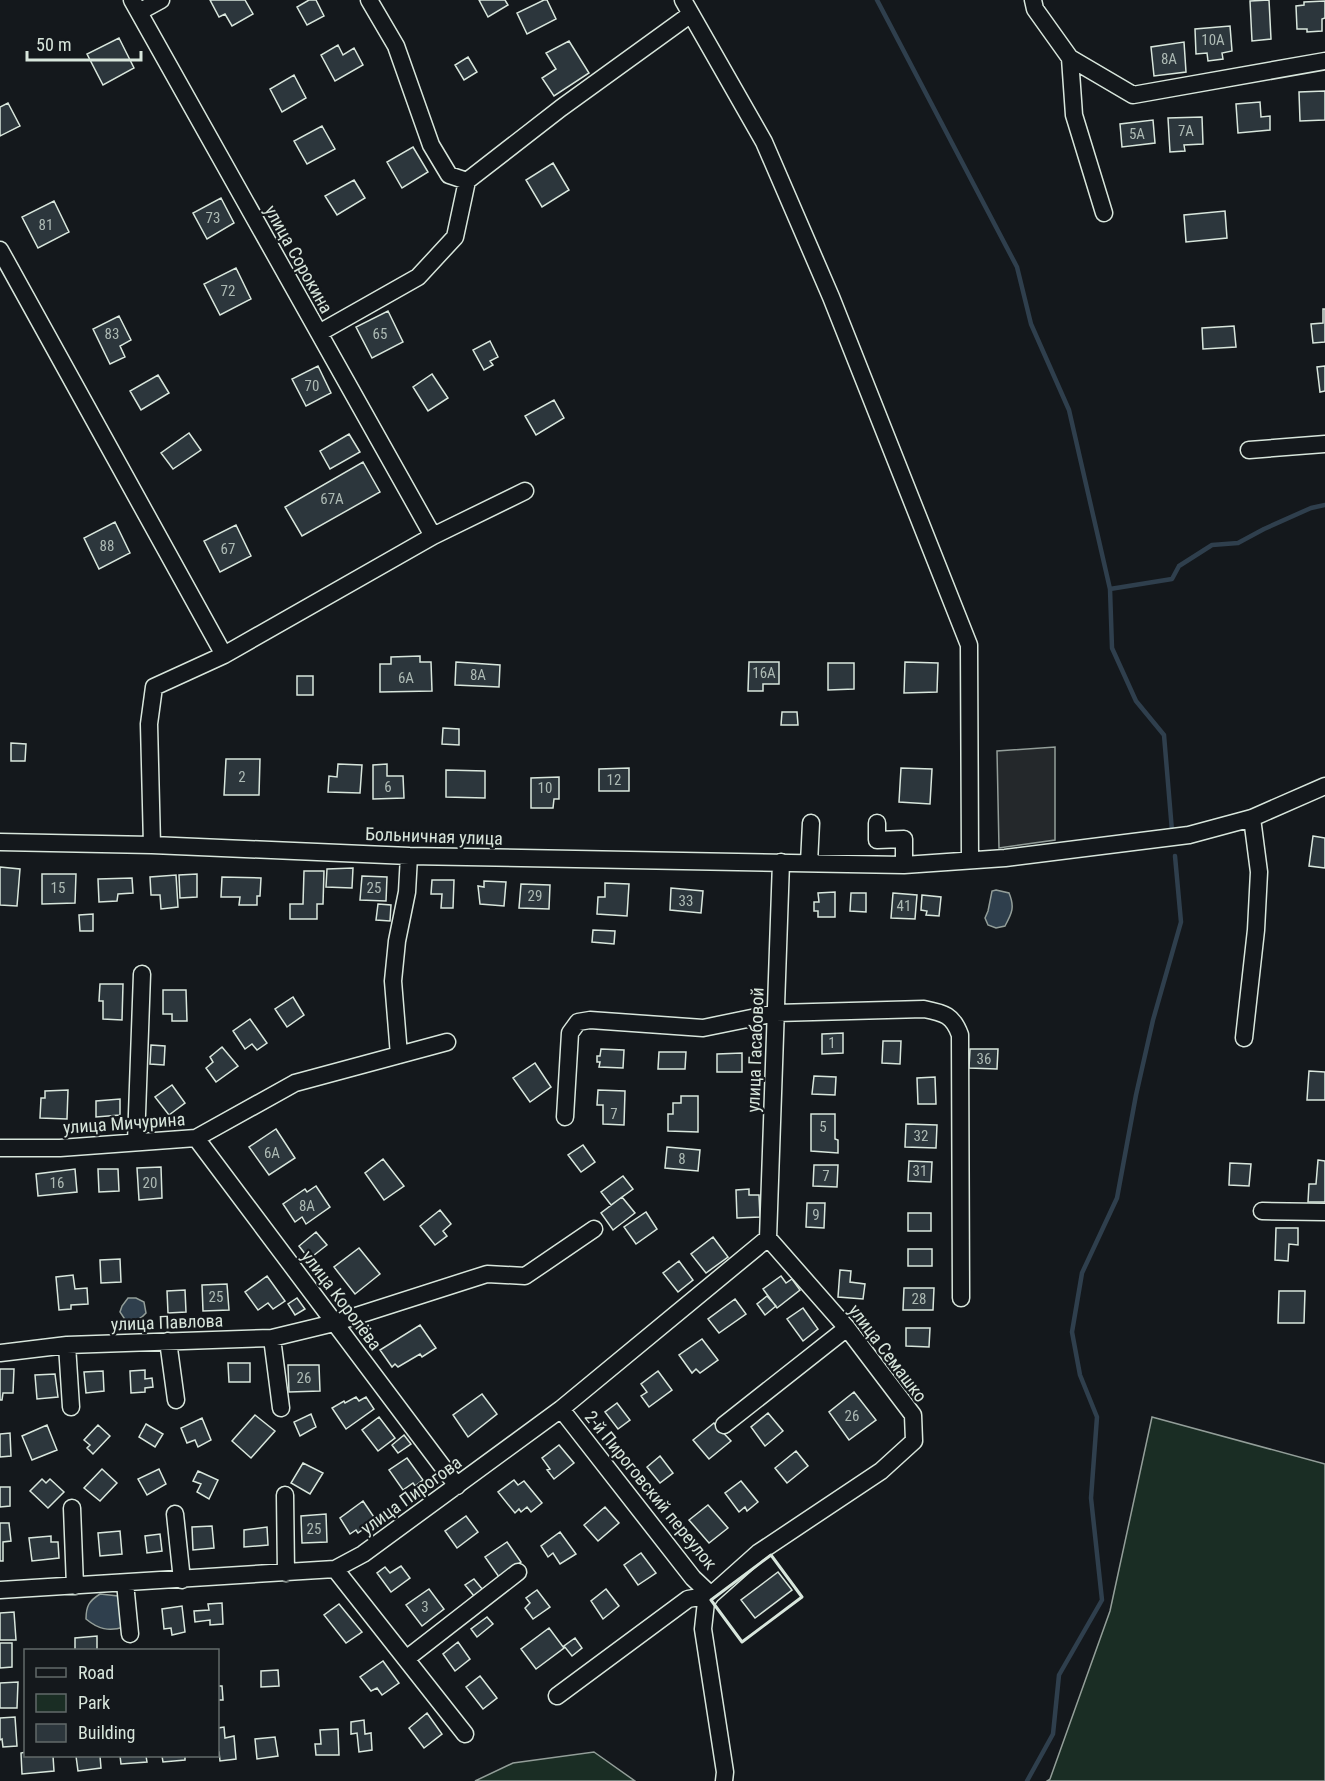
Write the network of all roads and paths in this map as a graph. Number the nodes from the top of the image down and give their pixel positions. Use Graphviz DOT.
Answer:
graph roads {
  1 [pos="161,0"];
  2 [pos="369,0"];
  3 [pos="1033,0"];
  4 [pos="135,6"];
  5 [pos="691,13"];
  6 [pos="1070,58"];
  7 [pos="1325,61"];
  8 [pos="467,181"];
  9 [pos="1104,213"];
  10 [pos="0,250"];
  11 [pos="318,333"];
  12 [pos="1325,444"];
  13 [pos="1249,450"];
  14 [pos="525,491"];
  15 [pos="433,536"];
  16 [pos="224,655"];
  17 [pos="1325,786"];
  18 [pos="1252,818"];
  19 [pos="811,822"];
  20 [pos="878,823"];
  21 [pos="0,842"];
  22 [pos="152,845"];
  23 [pos="410,856"];
  24 [pos="970,860"];
  25 [pos="781,862"];
  26 [pos="809,863"];
  27 [pos="904,865"];
  28 [pos="142,974"];
  29 [pos="776,1013"];
  30 [pos="1244,1038"];
  31 [pos="447,1042"];
  32 [pos="399,1055"];
  33 [pos="565,1117"];
  34 [pos="196,1138"];
  35 [pos="136,1142"];
  36 [pos="0,1148"];
  37 [pos="1262,1211"];
  38 [pos="1325,1212"];
  39 [pos="594,1229"];
  40 [pos="768,1238"];
  41 [pos="961,1298"];
  42 [pos="334,1323"];
  43 [pos="847,1328"];
  44 [pos="272,1338"];
  45 [pos="168,1341"];
  46 [pos="67,1345"];
  47 [pos="0,1353"];
  48 [pos="176,1400"];
  49 [pos="70,1407"];
  50 [pos="280,1408"];
  51 [pos="561,1409"];
  52 [pos="724,1425"];
  53 [pos="457,1486"];
  54 [pos="285,1495"];
  55 [pos="72,1508"];
  56 [pos="175,1514"];
  57 [pos="335,1569"];
  58 [pos="518,1572"];
  59 [pos="286,1573"];
  60 [pos="182,1580"];
  61 [pos="125,1583"];
  62 [pos="75,1586"];
  63 [pos="0,1590"];
  64 [pos="711,1595"];
  65 [pos="130,1634"];
  66 [pos="406,1659"];
  67 [pos="556,1696"];
  68 [pos="465,1734"];
  69 [pos="725,1778"];
  1 -- 4 [label="street"];
  2 -- 8 [label="street"];
  3 -- 6 [label="street"];
  4 -- 11 [label="street, улица Сорокина"];
  5 -- 8 [label="street"];
  5 -- 24 [label="street"];
  6 -- 7 [label="street"];
  6 -- 9 [label="street"];
  8 -- 11 [label="street"];
  10 -- 16 [label="street"];
  11 -- 15 [label="street, улица Сорокина"];
  12 -- 13 [label="street"];
  14 -- 15 [label="street"];
  15 -- 16 [label="street"];
  16 -- 22 [label="street"];
  17 -- 18 [label="street, Больничная улица"];
  18 -- 24 [label="street, Больничная улица"];
  18 -- 30 [label="street"];
  19 -- 26 [label="street"];
  20 -- 27 [label="street"];
  21 -- 22 [label="street, Больничная улица"];
  22 -- 23 [label="street, Больничная улица"];
  23 -- 25 [label="street, Больничная улица"];
  23 -- 32 [label="street"];
  24 -- 27 [label="street, Больничная улица"];
  25 -- 26 [label="street, Больничная улица"];
  25 -- 29 [label="street, улица Гасабовой"];
  26 -- 27 [label="street, Больничная улица"];
  28 -- 35 [label="street"];
  29 -- 33 [label="street"];
  29 -- 40 [label="street, улица Гасабовой"];
  29 -- 41 [label="street"];
  31 -- 32 [label="street, улица Мичурина"];
  32 -- 34 [label="street, улица Мичурина"];
  34 -- 35 [label="street, улица Мичурина"];
  34 -- 42 [label="street, улица Королёва"];
  35 -- 36 [label="street, улица Мичурина"];
  37 -- 38 [label="street"];
  39 -- 42 [label="street, улица Павлова"];
  40 -- 43 [label="street, улица Семашко"];
  40 -- 51 [label="street, улица Пирогова"];
  42 -- 44 [label="street, улица Павлова"];
  42 -- 53 [label="street, улица Королёва"];
  43 -- 52 [label="street"];
  43 -- 64 [label="street, улица Семашко"];
  44 -- 45 [label="street, улица Павлова"];
  44 -- 50 [label="street"];
  45 -- 46 [label="street, улица Павлова"];
  45 -- 48 [label="street"];
  46 -- 47 [label="street, улица Павлова"];
  46 -- 49 [label="street"];
  51 -- 53 [label="street, улица Пирогова"];
  51 -- 64 [label="street, 2-й Пироговский переулок"];
  53 -- 57 [label="street, улица Пирогова"];
  54 -- 59 [label="street"];
  55 -- 62 [label="street"];
  56 -- 60 [label="street"];
  57 -- 59 [label="street, улица Пирогова"];
  57 -- 66 [label="street"];
  58 -- 66 [label="street"];
  59 -- 60 [label="street, улица Пирогова"];
  60 -- 61 [label="street, улица Пирогова"];
  61 -- 62 [label="street, улица Пирогова"];
  61 -- 65 [label="street"];
  62 -- 63 [label="street, улица Пирогова"];
  64 -- 67 [label="street, улица Семашко"];
  64 -- 69 [label="street"];
  66 -- 68 [label="street"];
}
